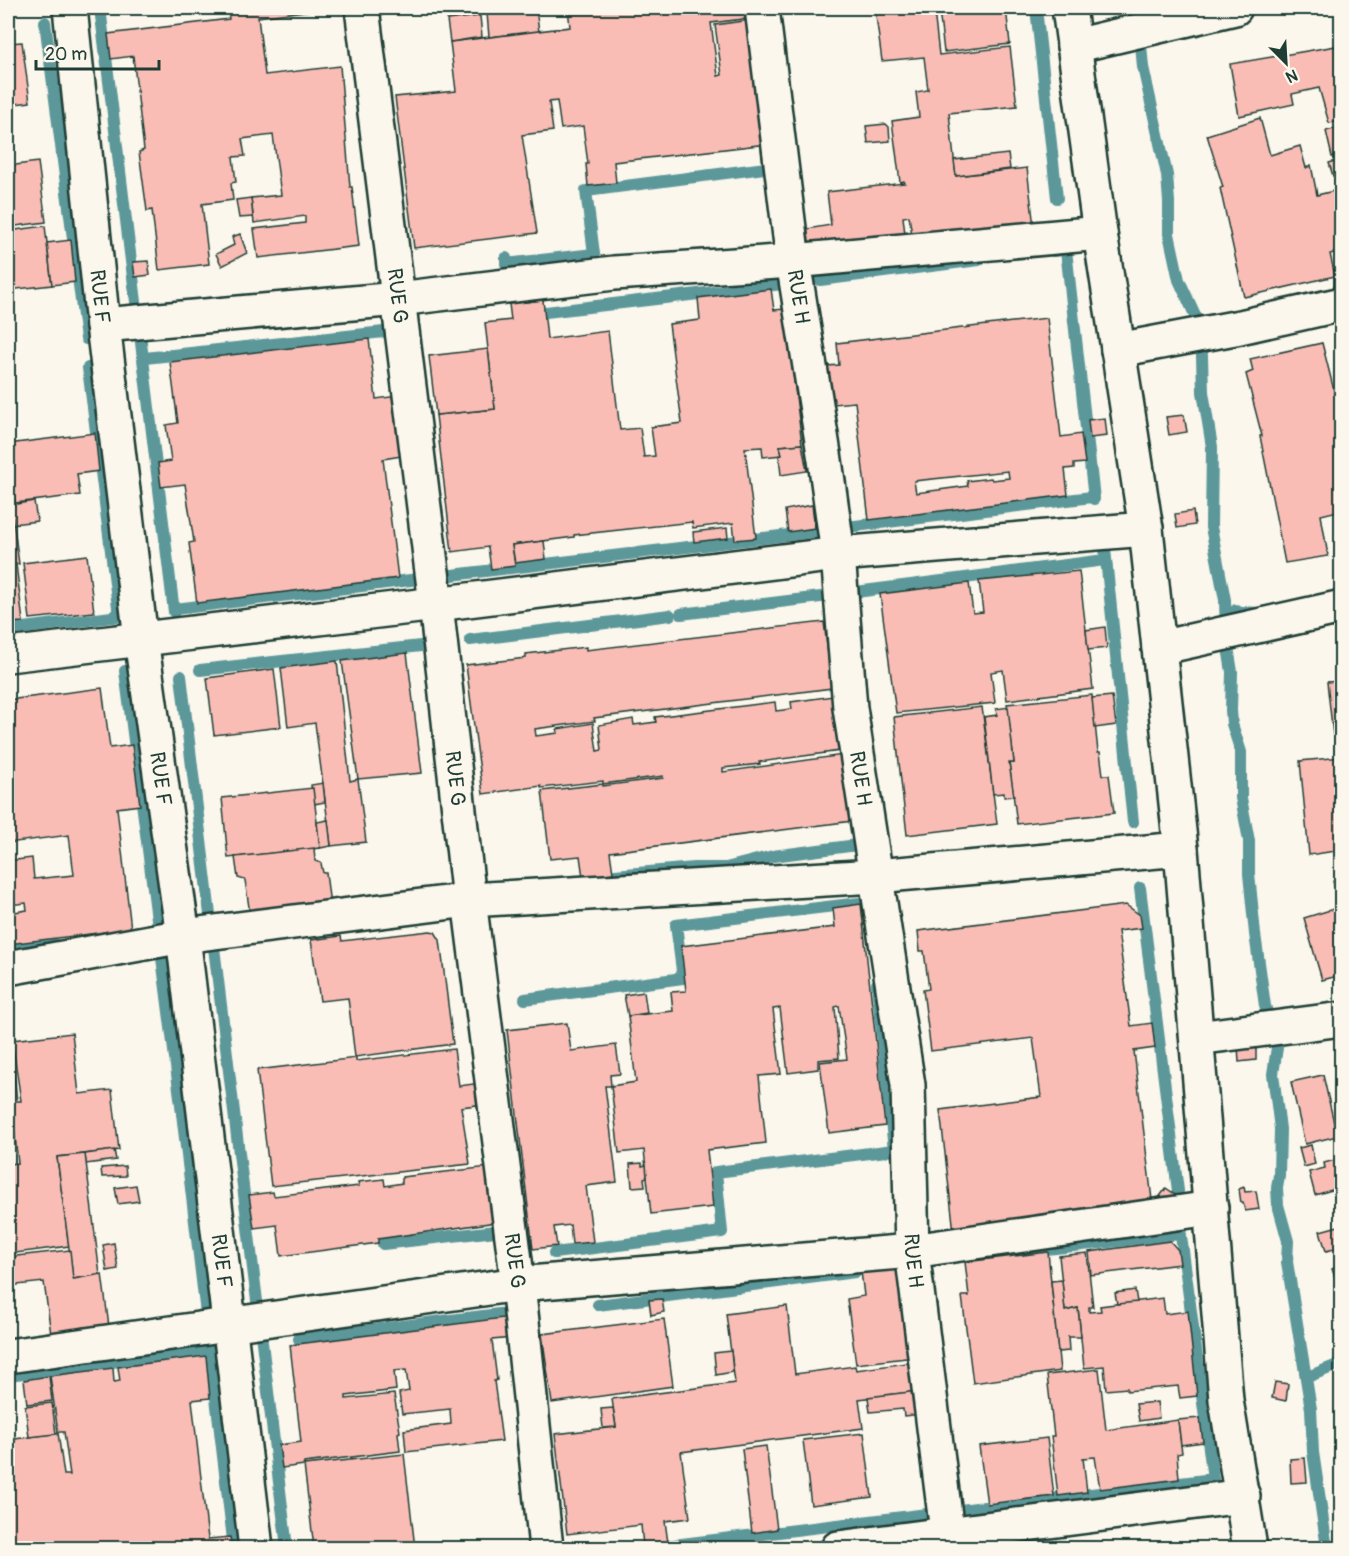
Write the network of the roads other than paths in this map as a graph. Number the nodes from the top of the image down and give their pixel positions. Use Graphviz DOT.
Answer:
graph roads {
  1 [pos="70,8"];
  2 [pos="362,8"];
  3 [pos="762,8"];
  4 [pos="1069,8"];
  5 [pos="1236,8"];
  6 [pos="1074,46"];
  7 [pos="1100,233"];
  8 [pos="793,261"];
  9 [pos="398,299"];
  10 [pos="1341,304"];
  11 [pos="103,325"];
  12 [pos="1118,350"];
  13 [pos="1146,529"];
  14 [pos="838,554"];
  15 [pos="436,604"];
  16 [pos="1341,607"];
  17 [pos="141,639"];
  18 [pos="1159,648"];
  19 [pos="8,655"];
  20 [pos="1181,849"];
  21 [pos="876,876"];
  22 [pos="469,900"];
  23 [pos="183,936"];
  24 [pos="8,968"];
  25 [pos="1341,1019"];
  26 [pos="1197,1038"];
  27 [pos="1210,1208"];
  28 [pos="912,1251"];
  29 [pos="518,1284"];
  30 [pos="231,1325"];
  31 [pos="8,1356"];
  32 [pos="1243,1496"];
  33 [pos="948,1541"];
  34 [pos="256,1548"];
  35 [pos="546,1548"];
  36 [pos="838,1548"];
  37 [pos="1250,1548"];
  1 -- 11 [label="street, RUE F"];
  2 -- 9 [label="street, RUE G"];
  3 -- 8 [label="street, RUE H"];
  4 -- 6 [label="street"];
  5 -- 6 [label="street"];
  6 -- 7 [label="street"];
  7 -- 8 [label="street"];
  7 -- 12 [label="street"];
  8 -- 9 [label="street"];
  8 -- 14 [label="street, RUE H"];
  9 -- 11 [label="street"];
  9 -- 15 [label="street, RUE G"];
  10 -- 12 [label="street"];
  11 -- 17 [label="street, RUE F"];
  12 -- 13 [label="street"];
  13 -- 14 [label="street"];
  13 -- 18 [label="street"];
  14 -- 15 [label="street"];
  14 -- 21 [label="street, RUE H"];
  15 -- 17 [label="street"];
  15 -- 22 [label="street, RUE G"];
  16 -- 18 [label="street"];
  17 -- 19 [label="street"];
  17 -- 23 [label="street, RUE F"];
  18 -- 20 [label="street"];
  20 -- 21 [label="street"];
  20 -- 26 [label="street"];
  21 -- 22 [label="street"];
  21 -- 28 [label="street, RUE H"];
  22 -- 23 [label="street"];
  22 -- 29 [label="street, RUE G"];
  23 -- 24 [label="street"];
  23 -- 30 [label="street, RUE F"];
  25 -- 26 [label="street"];
  26 -- 27 [label="street"];
  27 -- 28 [label="street"];
  27 -- 32 [label="street"];
  28 -- 29 [label="street"];
  28 -- 33 [label="street, RUE H"];
  29 -- 30 [label="street"];
  29 -- 35 [label="street, RUE G"];
  30 -- 31 [label="street"];
  30 -- 34 [label="street, RUE F"];
  32 -- 33 [label="street"];
  32 -- 37 [label="street"];
  33 -- 36 [label="street"];
}
